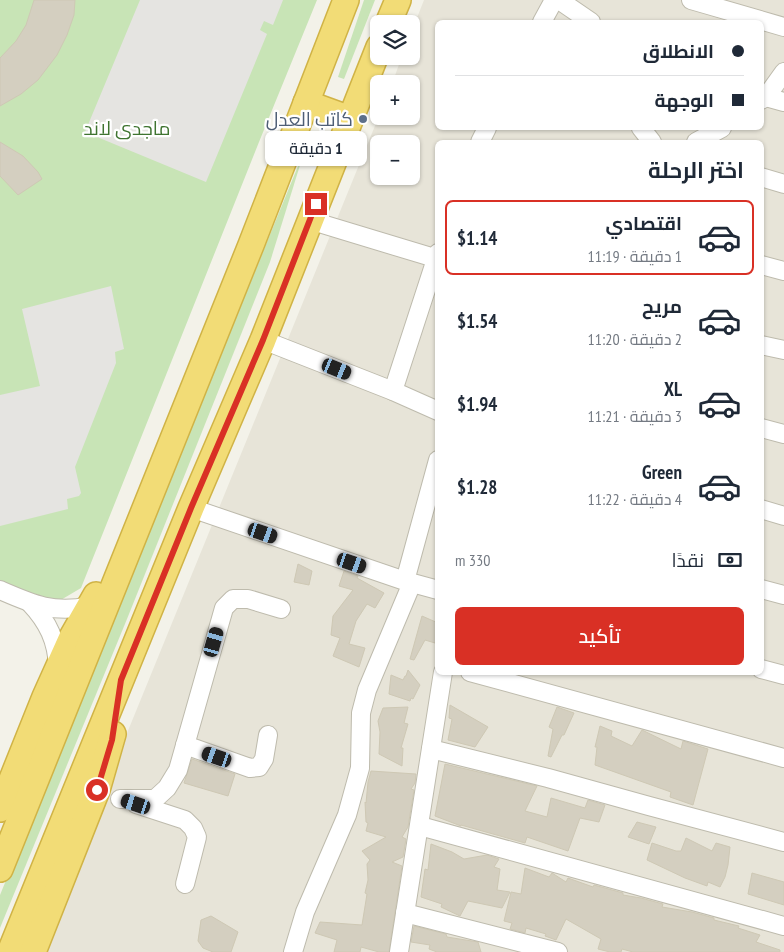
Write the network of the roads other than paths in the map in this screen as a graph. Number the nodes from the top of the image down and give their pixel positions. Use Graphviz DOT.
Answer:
graph roads {
  1 [pos="346,0"];
  2 [pos="398,0"];
  3 [pos="554,0"];
  4 [pos="559,0"];
  5 [pos="690,0"];
  6 [pos="392,15"];
  7 [pos="543,20"];
  8 [pos="588,20"];
  9 [pos="760,20"];
  10 [pos="764,21"];
  11 [pos="784,27"];
  12 [pos="372,65"];
  13 [pos="784,72"];
  14 [pos="764,98"];
  15 [pos="784,102"];
  16 [pos="306,103"];
  17 [pos="350,119"];
  18 [pos="643,130"];
  19 [pos="718,130"];
  20 [pos="650,140"];
  21 [pos="700,140"];
  22 [pos="764,178"];
  23 [pos="784,184"];
  24 [pos="309,220"];
  25 [pos="435,256"];
  26 [pos="435,263"];
  27 [pos="764,266"];
  28 [pos="784,271"];
  29 [pos="263,340"];
  30 [pos="764,346"];
  31 [pos="784,350"];
  32 [pos="393,391"];
  33 [pos="435,410"];
  34 [pos="764,429"];
  35 [pos="784,434"];
  36 [pos="435,473"];
  37 [pos="191,508"];
  38 [pos="764,510"];
  39 [pos="784,516"];
  40 [pos="129,546"];
  41 [pos="409,582"];
  42 [pos="435,589"];
  43 [pos="0,590"];
  44 [pos="764,590"];
  45 [pos="784,595"];
  46 [pos="30,603"];
  47 [pos="89,606"];
  48 [pos="281,609"];
  49 [pos="58,669"];
  50 [pos="764,670"];
  51 [pos="444,675"];
  52 [pos="481,675"];
  53 [pos="784,675"];
  54 [pos="121,680"];
  55 [pos="268,735"];
  56 [pos="185,745"];
  57 [pos="432,749"];
  58 [pos="784,758"];
  59 [pos="97,790"];
  60 [pos="120,799"];
  61 [pos="0,809"];
  62 [pos="420,826"];
  63 [pos="784,842"];
  64 [pos="0,869"];
  65 [pos="185,884"];
  66 [pos="405,913"];
  67 [pos="784,926"];
  68 [pos="41,946"];
  69 [pos="10,952"];
  70 [pos="293,952"];
  71 [pos="399,952"];
  72 [pos="558,952"];
  1 -- 16 [label="highway"];
  2 -- 6 [label="highway"];
  3 -- 7 [label="street"];
  4 -- 8 [label="street"];
  5 -- 9 [label="street"];
  10 -- 11 [label="street"];
  12 -- 17 [label="highway"];
  13 -- 14 [label="street"];
  14 -- 15 [label="street"];
  16 -- 17 [label="highway"];
  16 -- 40 [label="highway"];
  17 -- 24 [label="highway"];
  18 -- 20 [label="street"];
  19 -- 21 [label="street"];
  22 -- 23 [label="street"];
  24 -- 25 [label="street"];
  24 -- 29 [label="highway"];
  26 -- 32 [label="street"];
  27 -- 28 [label="street"];
  29 -- 32 [label="street"];
  29 -- 37 [label="highway"];
  30 -- 31 [label="street"];
  32 -- 33 [label="street"];
  34 -- 35 [label="street"];
  36 -- 41 [label="street"];
  37 -- 41 [label="street"];
  37 -- 54 [label="highway"];
  38 -- 39 [label="street"];
  40 -- 47 [label="highway"];
  40 -- 64 [label="highway"];
  41 -- 42 [label="street"];
  41 -- 70 [label="street"];
  43 -- 46 [label="street"];
  44 -- 45 [label="street"];
  46 -- 47 [label="street"];
  46 -- 49 [label="street"];
  47 -- 49 [label="highway"];
  48 -- 56 [label="street"];
  49 -- 61 [label="highway"];
  50 -- 53 [label="street"];
  51 -- 57 [label="street"];
  52 -- 58 [label="street"];
  54 -- 59 [label="highway"];
  54 -- 69 [label="highway"];
  55 -- 56 [label="street"];
  56 -- 60 [label="street"];
  57 -- 62 [label="street"];
  57 -- 63 [label="street"];
  59 -- 60 [label="street"];
  59 -- 68 [label="highway"];
  60 -- 65 [label="street"];
  62 -- 66 [label="street"];
  62 -- 67 [label="street"];
  66 -- 71 [label="street"];
  66 -- 72 [label="street"];
}
